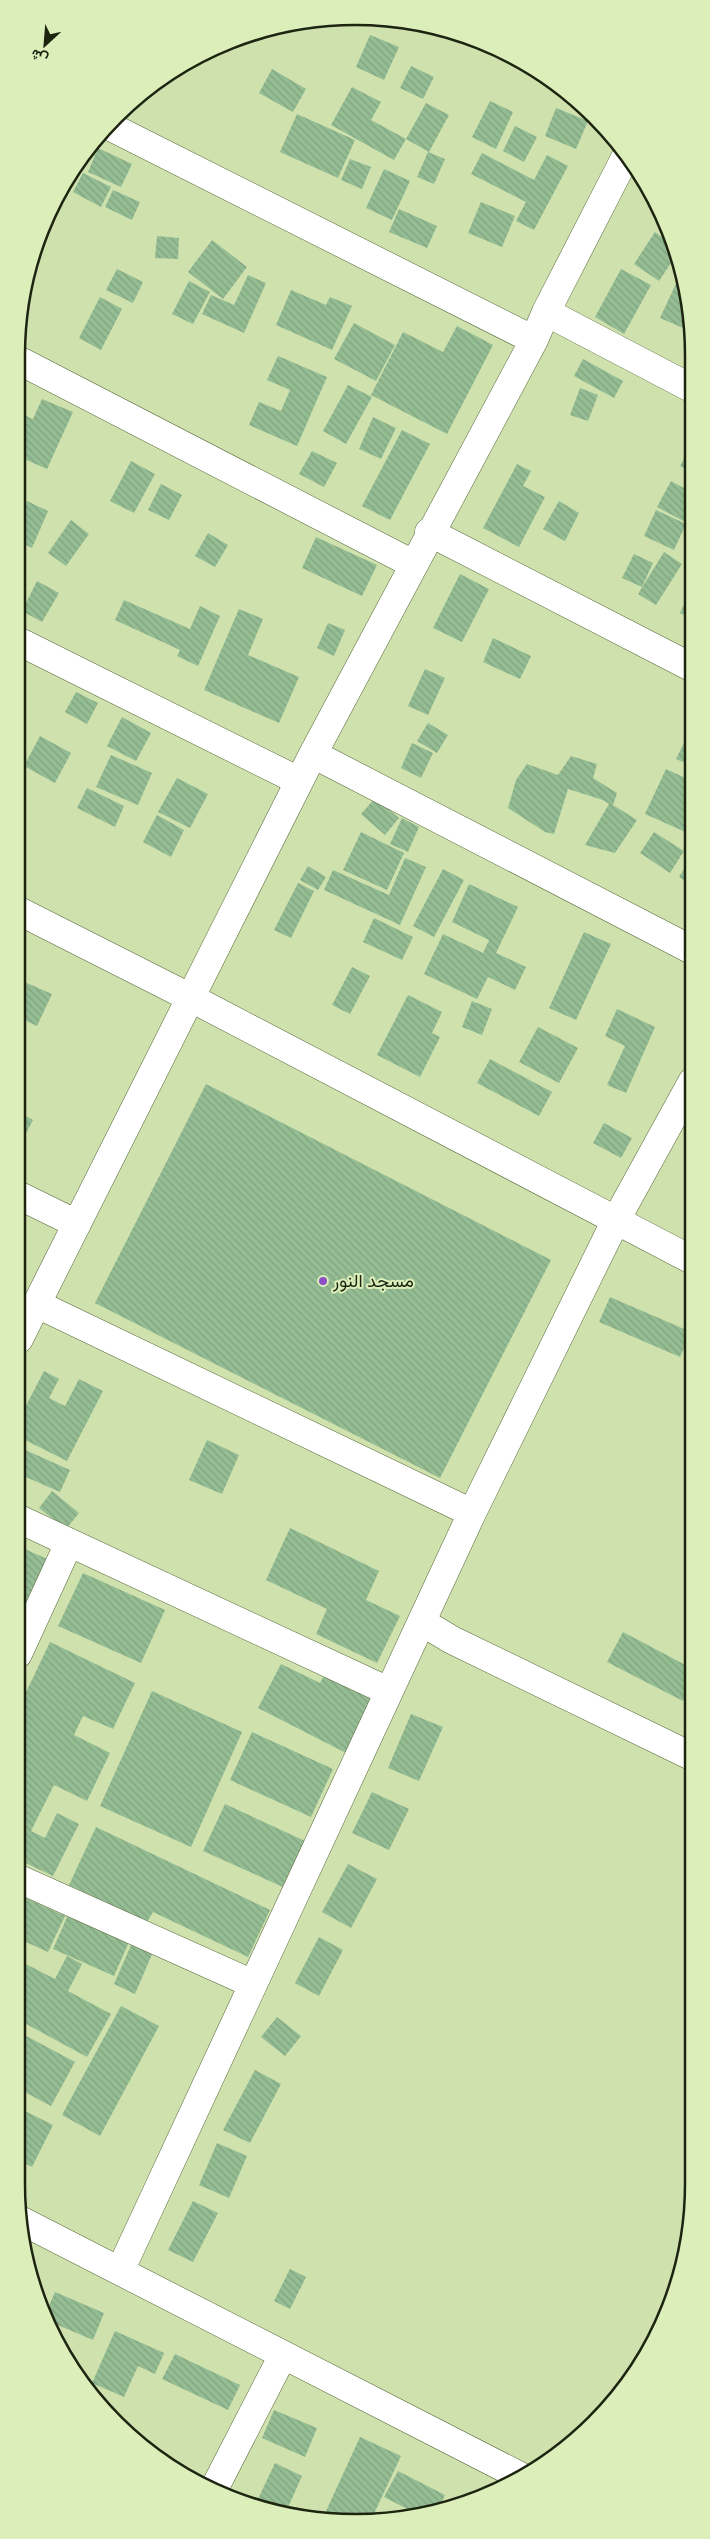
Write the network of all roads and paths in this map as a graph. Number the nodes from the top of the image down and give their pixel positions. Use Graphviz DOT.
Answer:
graph roads {
  1 [pos="115,129"];
  2 [pos="623,163"];
  3 [pos="546,312"];
  4 [pos="534,340"];
  5 [pos="25,364"];
  6 [pos="685,385"];
  7 [pos="429,532"];
  8 [pos="414,564"];
  9 [pos="25,644"];
  10 [pos="685,664"];
  11 [pos="313,754"];
  12 [pos="299,781"];
  13 [pos="25,914"];
  14 [pos="685,946"];
  15 [pos="191,998"];
  16 [pos="685,1095"];
  17 [pos="25,1198"];
  18 [pos="616,1220"];
  19 [pos="77,1224"];
  20 [pos="685,1256"];
  21 [pos="37,1304"];
  22 [pos="25,1327"];
  23 [pos="472,1513"];
  24 [pos="25,1523"];
  25 [pos="69,1543"];
  26 [pos="422,1622"];
  27 [pos="25,1639"];
  28 [pos="388,1692"];
  29 [pos="685,1753"];
  30 [pos="25,1882"];
  31 [pos="253,1984"];
  32 [pos="28,2224"];
  33 [pos="120,2271"];
  34 [pos="283,2355"];
  35 [pos="514,2473"];
  36 [pos="217,2484"];
  1 -- 4 [label="street"];
  2 -- 3 [label="street"];
  3 -- 4 [label="street"];
  3 -- 6 [label="street"];
  4 -- 7 [label="street"];
  5 -- 8 [label="street"];
  7 -- 8 [label="street"];
  7 -- 10 [label="street"];
  8 -- 11 [label="street"];
  9 -- 12 [label="street"];
  11 -- 12 [label="street"];
  11 -- 14 [label="street"];
  12 -- 15 [label="street"];
  13 -- 15 [label="street"];
  15 -- 18 [label="street"];
  15 -- 19 [label="street"];
  16 -- 18 [label="street"];
  17 -- 19 [label="street"];
  18 -- 20 [label="street"];
  18 -- 23 [label="street"];
  19 -- 21 [label="street"];
  21 -- 22 [label="street"];
  21 -- 23 [label="street"];
  23 -- 26 [label="street"];
  24 -- 25 [label="street"];
  25 -- 27 [label="street"];
  25 -- 28 [label="street"];
  26 -- 28 [label="street"];
  26 -- 29 [label="street"];
  28 -- 31 [label="street"];
  30 -- 31 [label="street"];
  31 -- 33 [label="street"];
  32 -- 33 [label="street"];
  33 -- 34 [label="street"];
  34 -- 35 [label="street"];
  34 -- 36 [label="street"];
}
